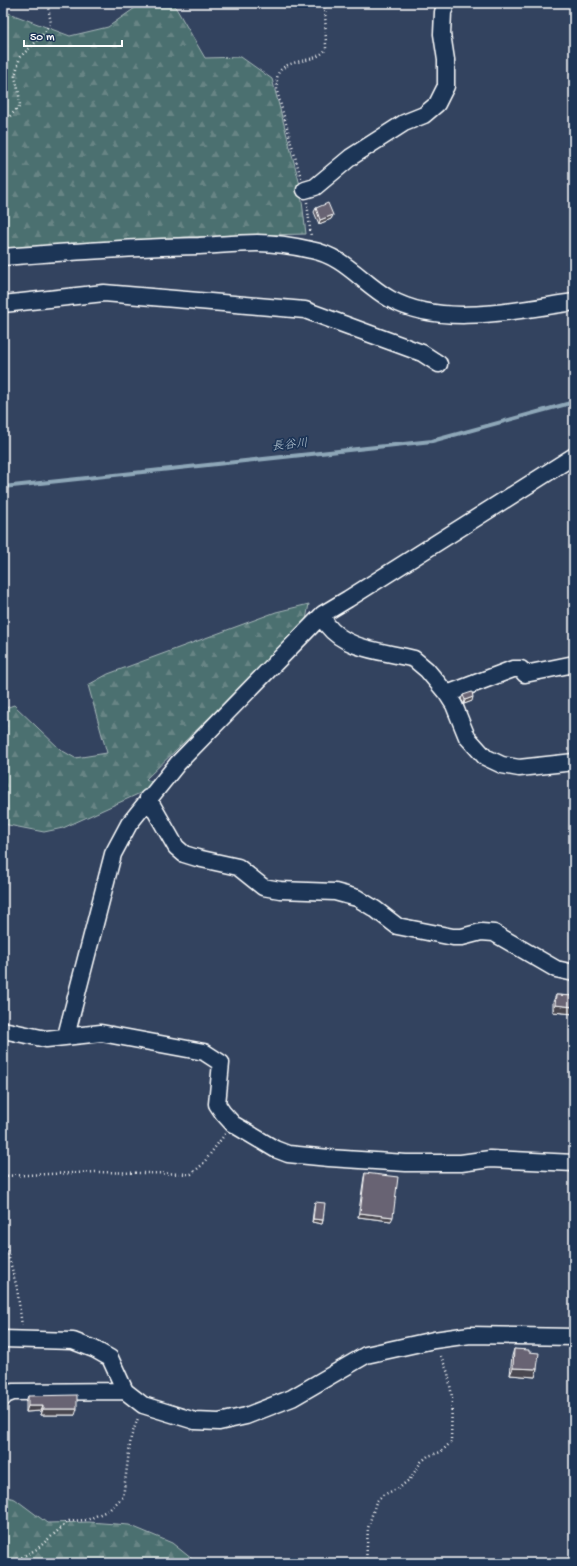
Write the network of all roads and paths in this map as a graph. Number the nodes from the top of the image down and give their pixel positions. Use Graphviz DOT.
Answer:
graph roads {
  1 [pos="49,3"];
  2 [pos="325,3"];
  3 [pos="447,3"];
  4 [pos="3,120"];
  5 [pos="305,190"];
  6 [pos="313,250"];
  7 [pos="3,257"];
  8 [pos="574,302"];
  9 [pos="3,304"];
  10 [pos="439,364"];
  11 [pos="574,456"];
  12 [pos="323,614"];
  13 [pos="574,664"];
  14 [pos="447,694"];
  15 [pos="574,762"];
  16 [pos="148,798"];
  17 [pos="574,973"];
  18 [pos="3,1030"];
  19 [pos="66,1036"];
  20 [pos="233,1124"];
  21 [pos="574,1163"];
  22 [pos="3,1176"];
  23 [pos="3,1235"];
  24 [pos="574,1337"];
  25 [pos="3,1339"];
  26 [pos="23,1340"];
  27 [pos="434,1340"];
  28 [pos="125,1391"];
  29 [pos="3,1398"];
  30 [pos="143,1405"];
  31 [pos="12,1563"];
  32 [pos="366,1563"];
  1 -- 4 [label="path"];
  2 -- 5 [label="path"];
  3 -- 5 [label="street"];
  5 -- 6 [label="path"];
  6 -- 7 [label="street"];
  6 -- 8 [label="street"];
  9 -- 10 [label="street"];
  11 -- 12 [label="street"];
  12 -- 14 [label="street"];
  12 -- 16 [label="street"];
  13 -- 14 [label="street"];
  14 -- 15 [label="street"];
  16 -- 17 [label="street"];
  16 -- 19 [label="street"];
  18 -- 19 [label="street"];
  19 -- 20 [label="street"];
  20 -- 21 [label="street"];
  20 -- 22 [label="path"];
  23 -- 26 [label="path"];
  24 -- 27 [label="street"];
  25 -- 26 [label="street"];
  26 -- 28 [label="street"];
  27 -- 30 [label="street"];
  27 -- 32 [label="path"];
  28 -- 29 [label="street"];
  28 -- 30 [label="street"];
  30 -- 31 [label="path"];
}
